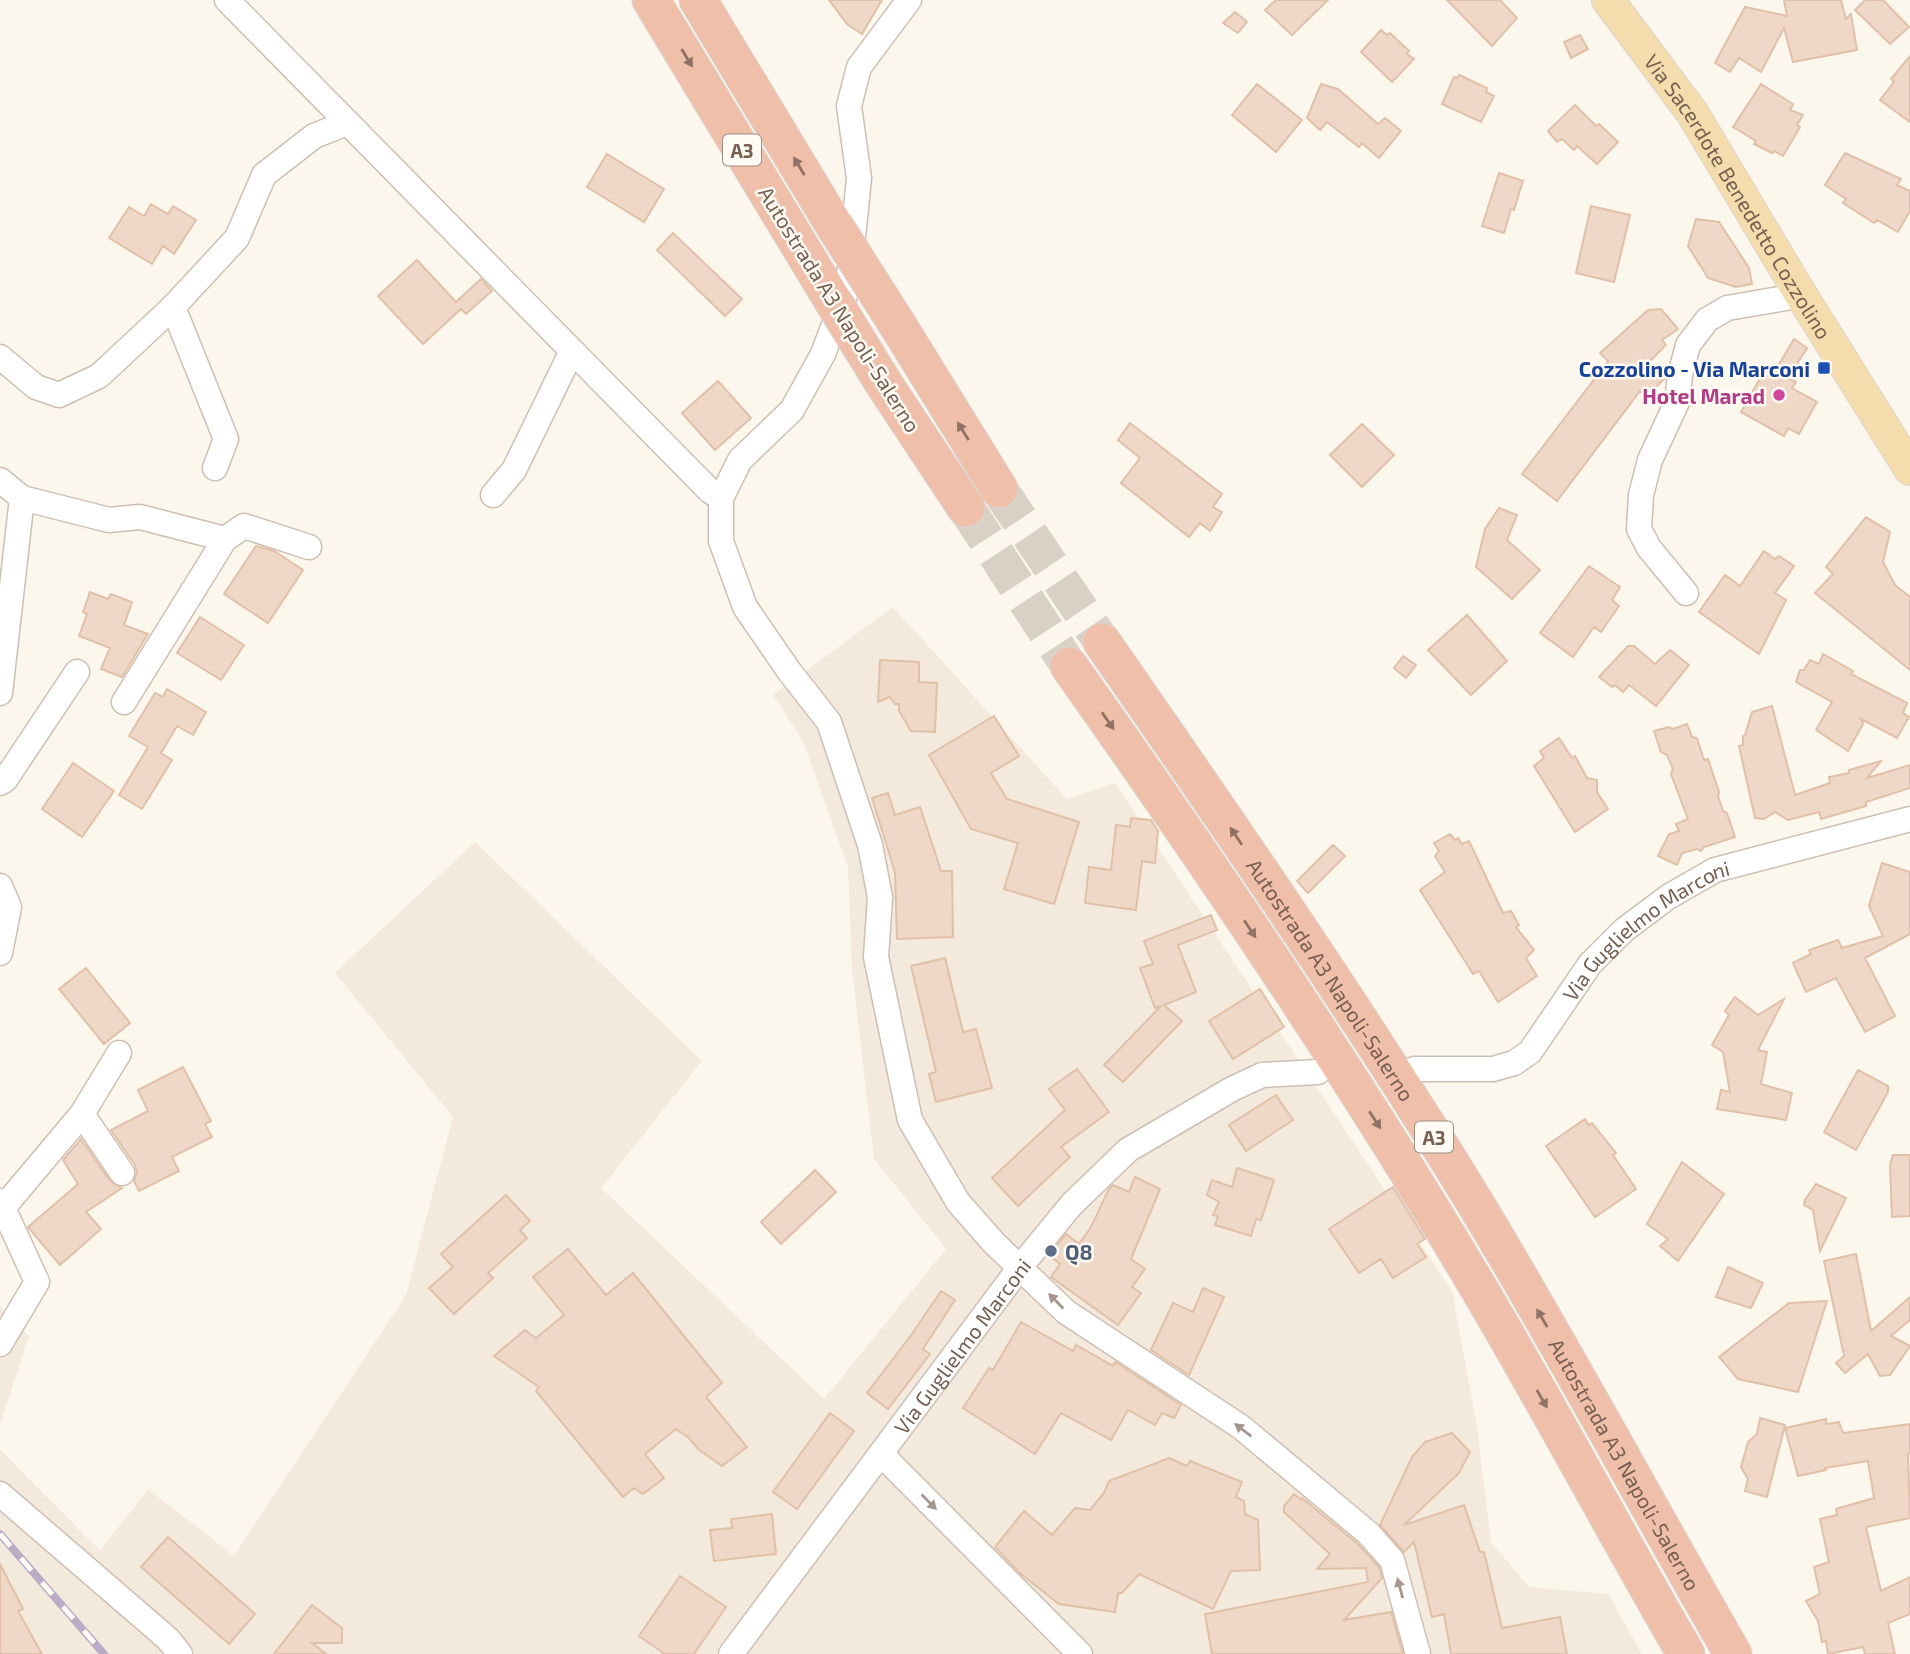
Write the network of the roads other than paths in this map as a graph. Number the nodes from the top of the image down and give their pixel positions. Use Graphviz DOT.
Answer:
graph roads {
  1 [pos="227,0"];
  2 [pos="652,0"];
  3 [pos="698,0"];
  4 [pos="909,0"];
  5 [pos="1608,0"];
  6 [pos="347,123"];
  7 [pos="1798,290"];
  8 [pos="173,307"];
  9 [pos="572,351"];
  10 [pos="0,357"];
  11 [pos="215,468"];
  12 [pos="1910,469"];
  13 [pos="0,480"];
  14 [pos="999,489"];
  15 [pos="493,495"];
  16 [pos="22,498"];
  17 [pos="721,499"];
  18 [pos="966,508"];
  19 [pos="225,539"];
  20 [pos="309,547"];
  21 [pos="1686,593"];
  22 [pos="1102,642"];
  23 [pos="1069,666"];
  24 [pos="77,672"];
  25 [pos="0,693"];
  26 [pos="124,702"];
  27 [pos="0,783"];
  28 [pos="1910,820"];
  29 [pos="0,886"];
  30 [pos="0,953"];
  31 [pos="119,1053"];
  32 [pos="1414,1069"];
  33 [pos="1318,1072"];
  34 [pos="82,1114"];
  35 [pos="122,1173"];
  36 [pos="2,1204"];
  37 [pos="1021,1266"];
  38 [pos="0,1344"];
  39 [pos="881,1454"];
  40 [pos="0,1494"];
  41 [pos="180,1654"];
  42 [pos="731,1654"];
  43 [pos="1080,1654"];
  44 [pos="1418,1654"];
  45 [pos="1686,1654"];
  46 [pos="1733,1654"];
  1 -- 6 [label="street"];
  2 -- 18 [label="highway, Autostrada A3 Napoli-Salerno / A3, one-way, bridge"];
  14 -- 3 [label="highway, Autostrada A3 Napoli-Salerno / A3, one-way, bridge"];
  4 -- 17 [label="street"];
  5 -- 7 [label="main road, Via Sacerdote Benedetto Cozzolino"];
  6 -- 8 [label="street"];
  6 -- 9 [label="street"];
  7 -- 12 [label="main road, Via Sacerdote Benedetto Cozzolino"];
  7 -- 21 [label="street"];
  8 -- 10 [label="street"];
  8 -- 11 [label="street"];
  9 -- 15 [label="street"];
  9 -- 17 [label="street"];
  13 -- 16 [label="street"];
  16 -- 19 [label="street"];
  16 -- 25 [label="street"];
  17 -- 37 [label="street"];
  19 -- 20 [label="street"];
  19 -- 26 [label="street"];
  46 -- 22 [label="highway, Autostrada A3 Napoli-Salerno / A3, one-way"];
  23 -- 45 [label="highway, Autostrada A3 Napoli-Salerno / A3, one-way"];
  24 -- 27 [label="street"];
  28 -- 32 [label="street, Via Guglielmo Marconi"];
  29 -- 30 [label="street"];
  31 -- 34 [label="street"];
  33 -- 37 [label="street, Via Guglielmo Marconi"];
  34 -- 35 [label="street"];
  34 -- 36 [label="street"];
  36 -- 38 [label="street"];
  37 -- 39 [label="street, Via Guglielmo Marconi"];
  44 -- 37 [label="street, one-way"];
  39 -- 42 [label="street, Via Guglielmo Marconi"];
  39 -- 43 [label="street, one-way"];
  40 -- 41 [label="street"];
}
